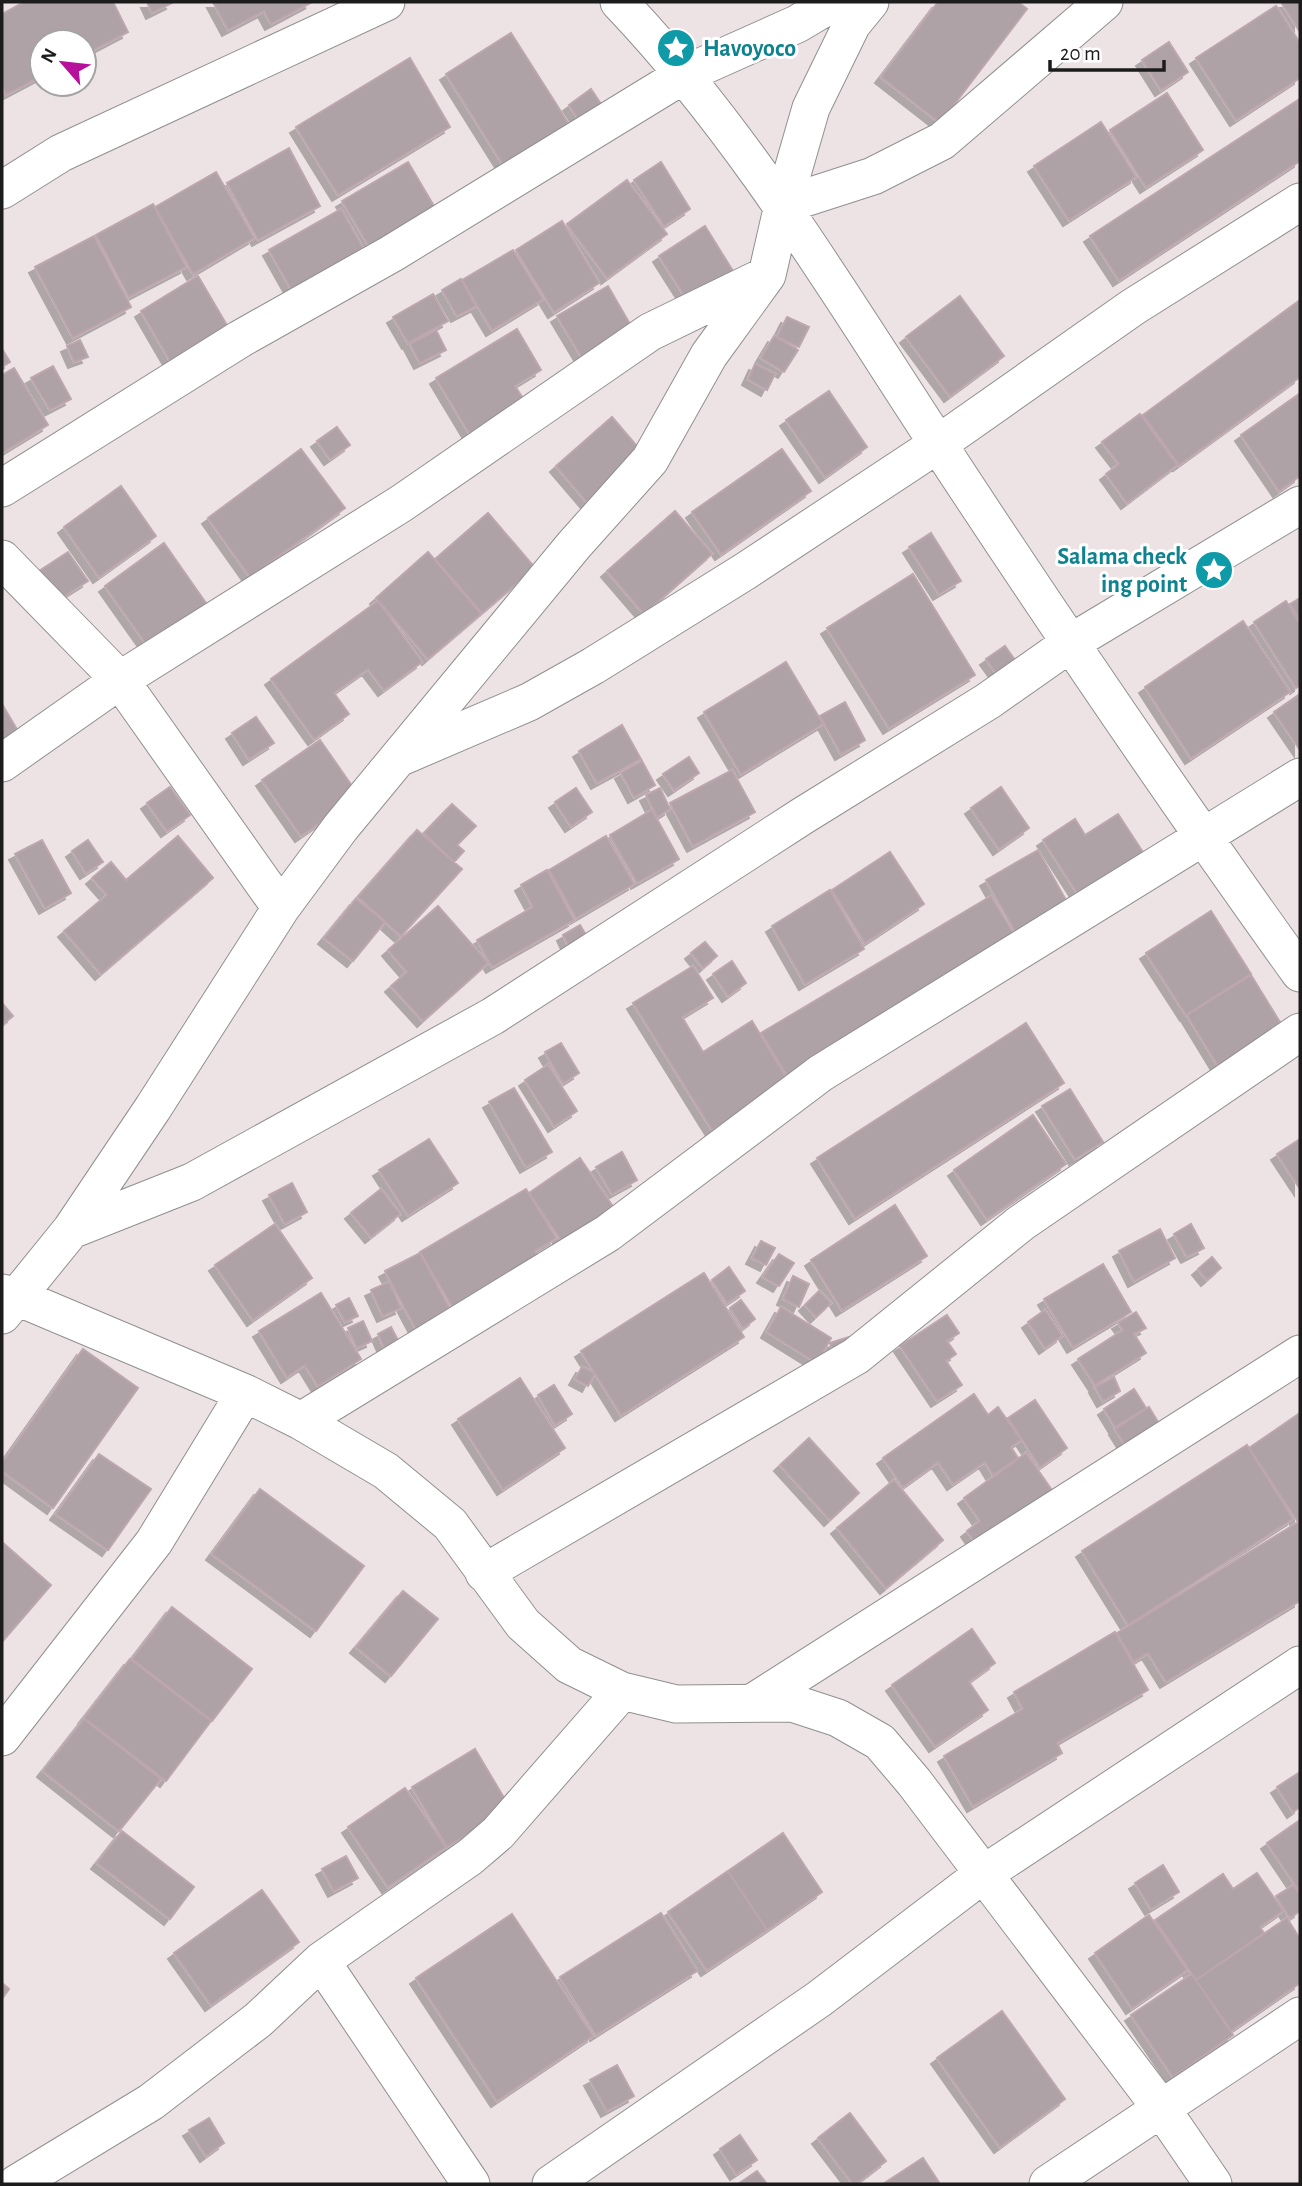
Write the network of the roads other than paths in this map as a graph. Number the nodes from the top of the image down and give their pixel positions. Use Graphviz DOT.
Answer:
graph roads {
  1 [pos="386,2"];
  2 [pos="619,2"];
  3 [pos="834,2"];
  4 [pos="870,2"];
  5 [pos="1104,2"];
  6 [pos="685,74"];
  7 [pos="2,190"];
  8 [pos="1300,202"];
  9 [pos="783,205"];
  10 [pos="767,275"];
  11 [pos="938,444"];
  12 [pos="2,488"];
  13 [pos="1300,505"];
  14 [pos="2,559"];
  15 [pos="1072,642"];
  16 [pos="120,680"];
  17 [pos="397,758"];
  18 [pos="2,763"];
  19 [pos="1300,777"];
  20 [pos="1203,838"];
  21 [pos="281,908"];
  22 [pos="1300,973"];
  23 [pos="1300,1032"];
  24 [pos="71,1230"];
  25 [pos="6,1301"];
  26 [pos="1300,1354"];
  27 [pos="245,1393"];
  28 [pos="302,1421"];
  29 [pos="484,1573"];
  30 [pos="1300,1665"];
  31 [pos="622,1690"];
  32 [pos="752,1703"];
  33 [pos="2,1737"];
  34 [pos="982,1875"];
  35 [pos="321,1961"];
  36 [pos="1300,2016"];
  37 [pos="1161,2108"];
  38 [pos="16,2184"];
  39 [pos="471,2184"];
  40 [pos="551,2184"];
  41 [pos="1048,2184"];
  42 [pos="1213,2184"];
  1 -- 7 [label="street"];
  2 -- 6 [label="street"];
  3 -- 6 [label="street"];
  4 -- 9 [label="street"];
  5 -- 9 [label="street"];
  6 -- 9 [label="street"];
  6 -- 12 [label="street"];
  8 -- 11 [label="street"];
  9 -- 10 [label="street"];
  9 -- 11 [label="street"];
  10 -- 16 [label="street"];
  10 -- 17 [label="street"];
  11 -- 15 [label="street"];
  11 -- 17 [label="street"];
  13 -- 15 [label="street"];
  14 -- 16 [label="street"];
  15 -- 20 [label="street"];
  15 -- 24 [label="street"];
  16 -- 18 [label="street"];
  16 -- 21 [label="street"];
  17 -- 21 [label="street"];
  19 -- 20 [label="street"];
  20 -- 22 [label="street"];
  20 -- 28 [label="street"];
  21 -- 24 [label="street"];
  23 -- 29 [label="street"];
  24 -- 25 [label="street"];
  25 -- 27 [label="street"];
  26 -- 32 [label="street"];
  27 -- 28 [label="street"];
  27 -- 33 [label="street"];
  28 -- 29 [label="street"];
  29 -- 31 [label="street"];
  30 -- 34 [label="street"];
  31 -- 32 [label="street"];
  31 -- 35 [label="street"];
  32 -- 34 [label="street"];
  34 -- 37 [label="street"];
  34 -- 40 [label="street"];
  35 -- 38 [label="street"];
  35 -- 39 [label="street"];
  36 -- 37 [label="street"];
  37 -- 41 [label="street"];
  37 -- 42 [label="street"];
}
